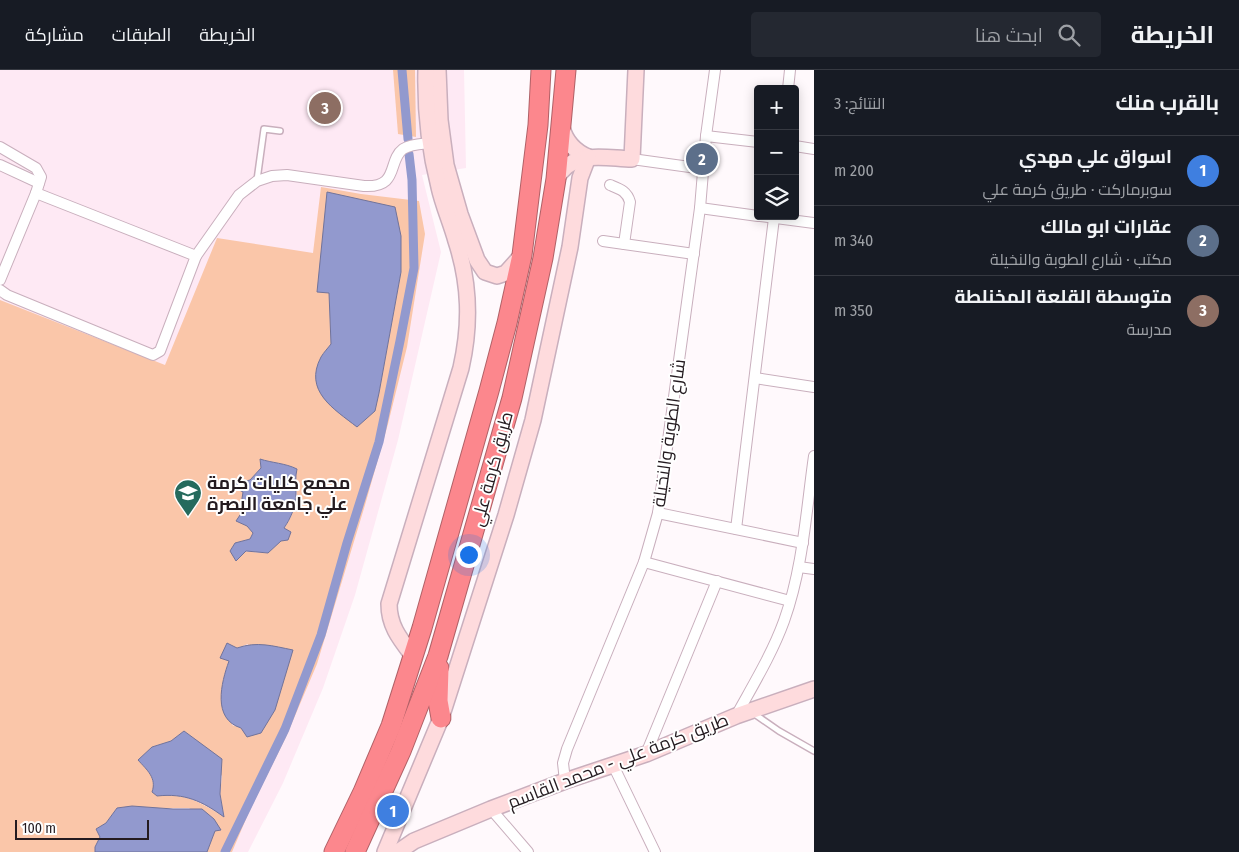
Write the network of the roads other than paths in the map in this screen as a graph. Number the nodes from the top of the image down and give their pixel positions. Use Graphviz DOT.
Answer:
graph roads {
  1 [pos="426,70"];
  2 [pos="438,70"];
  3 [pos="541,70"];
  4 [pos="566,70"];
  5 [pos="636,70"];
  6 [pos="715,70"];
  7 [pos="790,70"];
  8 [pos="788,85"];
  9 [pos="434,121"];
  10 [pos="562,128"];
  11 [pos="280,131"];
  12 [pos="706,136"];
  13 [pos="754,142"];
  14 [pos="430,143"];
  15 [pos="0,147"];
  16 [pos="799,147"];
  17 [pos="814,149"];
  18 [pos="588,157"];
  19 [pos="632,159"];
  20 [pos="0,165"];
  21 [pos="704,169"];
  22 [pos="556,179"];
  23 [pos="257,181"];
  24 [pos="40,183"];
  25 [pos="610,185"];
  26 [pos="36,193"];
  27 [pos="700,208"];
  28 [pos="754,215"];
  29 [pos="774,220"];
  30 [pos="790,220"];
  31 [pos="814,223"];
  32 [pos="603,240"];
  33 [pos="624,244"];
  34 [pos="694,254"];
  35 [pos="522,255"];
  36 [pos="196,256"];
  37 [pos="0,280"];
  38 [pos="0,290"];
  39 [pos="755,378"];
  40 [pos="814,387"];
  41 [pos="478,430"];
  42 [pos="501,436"];
  43 [pos="814,456"];
  44 [pos="471,458"];
  45 [pos="493,464"];
  46 [pos="811,503"];
  47 [pos="658,513"];
  48 [pos="736,529"];
  49 [pos="803,543"];
  50 [pos="644,562"];
  51 [pos="799,567"];
  52 [pos="814,569"];
  53 [pos="716,581"];
  54 [pos="790,601"];
  55 [pos="413,656"];
  56 [pos="438,656"];
  57 [pos="814,690"];
  58 [pos="751,711"];
  59 [pos="736,716"];
  60 [pos="441,718"];
  61 [pos="814,750"];
  62 [pos="646,754"];
  63 [pos="612,765"];
  64 [pos="390,776"];
  65 [pos="565,781"];
  66 [pos="491,809"];
  67 [pos="399,820"];
  68 [pos="423,838"];
  69 [pos="334,852"];
  70 [pos="349,852"];
  71 [pos="355,852"];
  72 [pos="385,852"];
  73 [pos="398,852"];
  74 [pos="528,852"];
  75 [pos="656,852"];
  1 -- 9 [label="main road"];
  2 -- 9 [label="main road"];
  3 -- 35 [label="highway, طريق كرمة علي"];
  4 -- 10 [label="highway, طريق كرمة علي"];
  5 -- 19 [label="main road"];
  6 -- 12 [label="street, شارع الطوبة والنخيلة"];
  7 -- 8 [label="street"];
  9 -- 14 [label="main road"];
  9 -- 35 [label="main road"];
  10 -- 18 [label="main road"];
  10 -- 22 [label="highway, طريق كرمة علي"];
  11 -- 23 [label="lane"];
  12 -- 13 [label="street"];
  12 -- 21 [label="street, شارع الطوبة والنخيلة"];
  14 -- 23 [label="street"];
  14 -- 55 [label="main road"];
  15 -- 24 [label="street"];
  16 -- 17 [label="street"];
  18 -- 19 [label="main road"];
  18 -- 22 [label="main road"];
  18 -- 60 [label="main road"];
  19 -- 21 [label="street"];
  20 -- 24 [label="street"];
  21 -- 27 [label="street, شارع الطوبة والنخيلة"];
  22 -- 42 [label="highway, طريق كرمة علي"];
  23 -- 36 [label="street"];
  24 -- 26 [label="street"];
  25 -- 33 [label="street"];
  26 -- 36 [label="street"];
  26 -- 37 [label="street"];
  27 -- 28 [label="street"];
  27 -- 34 [label="street, شارع الطوبة والنخيلة"];
  29 -- 39 [label="street"];
  30 -- 31 [label="street"];
  32 -- 33 [label="street"];
  33 -- 34 [label="street"];
  34 -- 47 [label="street, شارع الطوبة والنخيلة"];
  35 -- 41 [label="highway, طريق كرمة علي"];
  36 -- 38 [label="street"];
  39 -- 40 [label="street"];
  39 -- 48 [label="street"];
  41 -- 42 [label="highway"];
  41 -- 44 [label="highway, طريق كرمة علي"];
  42 -- 45 [label="highway, طريق كرمة علي"];
  43 -- 46 [label="street"];
  44 -- 45 [label="highway"];
  44 -- 55 [label="highway, طريق كرمة علي"];
  45 -- 56 [label="highway, طريق كرمة علي"];
  46 -- 49 [label="street"];
  47 -- 48 [label="street"];
  47 -- 50 [label="street, شارع الطوبة والنخيلة"];
  48 -- 49 [label="street"];
  49 -- 51 [label="street"];
  50 -- 53 [label="street"];
  50 -- 65 [label="street, شارع الطوبة والنخيلة"];
  51 -- 52 [label="street"];
  51 -- 54 [label="street"];
  53 -- 54 [label="street"];
  53 -- 62 [label="street"];
  54 -- 59 [label="street"];
  55 -- 69 [label="highway, طريق كرمة علي"];
  56 -- 60 [label="highway"];
  56 -- 64 [label="highway, طريق كرمة علي"];
  57 -- 58 [label="main road, طريق كرمة علي - محمد القاسم"];
  58 -- 59 [label="main road, طريق كرمة علي - محمد القاسم"];
  58 -- 61 [label="lane"];
  59 -- 62 [label="main road, طريق كرمة علي - محمد القاسم"];
  60 -- 67 [label="main road"];
  62 -- 63 [label="main road, طريق كرمة علي - محمد القاسم"];
  63 -- 65 [label="main road, طريق كرمة علي - محمد القاسم"];
  63 -- 75 [label="street"];
  64 -- 70 [label="highway"];
  64 -- 71 [label="highway, طريق كرمة علي"];
  65 -- 66 [label="main road, طريق كرمة علي - محمد القاسم"];
  66 -- 68 [label="main road, طريق كرمة علي - محمد القاسم"];
  66 -- 74 [label="street"];
  67 -- 68 [label="main road"];
  67 -- 72 [label="main road"];
  68 -- 73 [label="main road, طريق كرمة علي - محمد القاسم"];
}
